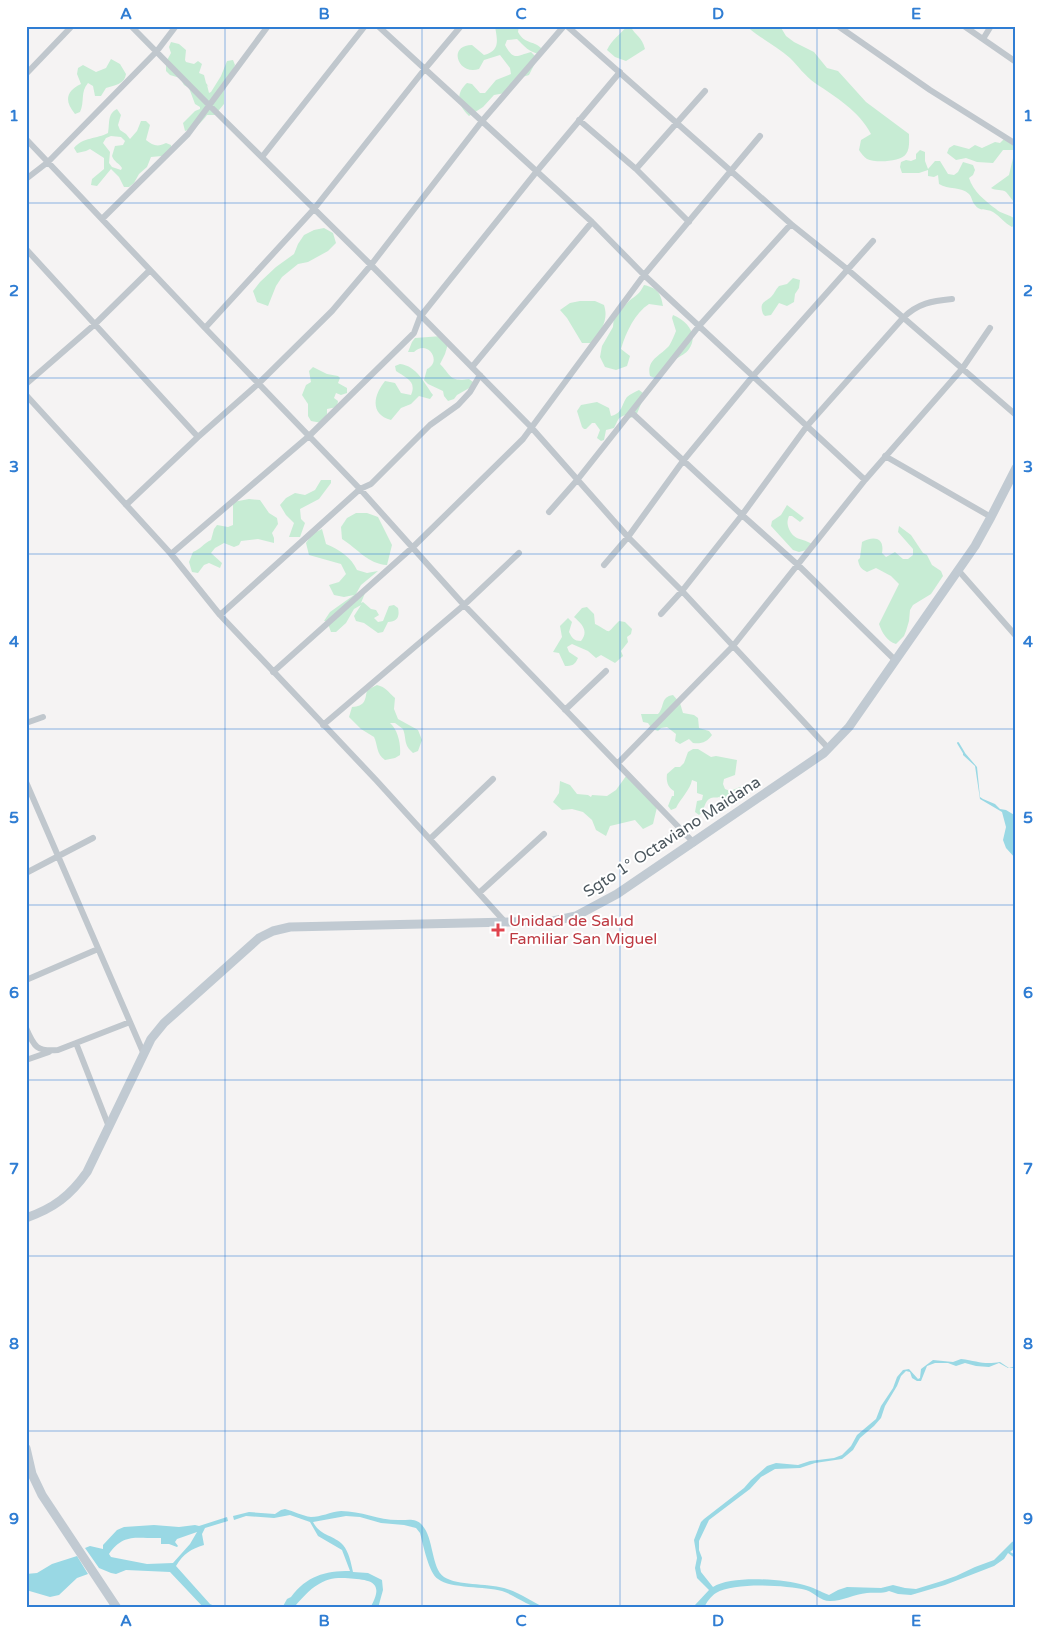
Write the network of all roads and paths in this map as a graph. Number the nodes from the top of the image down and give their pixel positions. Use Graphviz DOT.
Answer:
graph roads {
  1 [pos="72,26"];
  2 [pos="132,26"];
  3 [pos="176,26"];
  4 [pos="268,26"];
  5 [pos="366,26"];
  6 [pos="378,26"];
  7 [pos="461,26"];
  8 [pos="565,26"];
  9 [pos="838,26"];
  10 [pos="964,26"];
  11 [pos="991,26"];
  12 [pos="847,29"];
  13 [pos="983,39"];
  14 [pos="157,52"];
  15 [pos="1016,62"];
  16 [pos="424,70"];
  17 [pos="620,72"];
  18 [pos="26,74"];
  19 [pos="705,91"];
  20 [pos="210,106"];
  21 [pos="579,120"];
  22 [pos="482,121"];
  23 [pos="676,122"];
  24 [pos="760,136"];
  25 [pos="26,139"];
  26 [pos="1016,144"];
  27 [pos="262,157"];
  28 [pos="48,162"];
  29 [pos="636,169"];
  30 [pos="537,171"];
  31 [pos="732,171"];
  32 [pos="26,180"];
  33 [pos="314,209"];
  34 [pos="102,219"];
  35 [pos="592,222"];
  36 [pos="689,222"];
  37 [pos="791,224"];
  38 [pos="873,241"];
  39 [pos="26,249"];
  40 [pos="371,265"];
  41 [pos="847,269"];
  42 [pos="150,270"];
  43 [pos="644,275"];
  44 [pos="952,300"];
  45 [pos="420,317"];
  46 [pos="903,318"];
  47 [pos="94,325"];
  48 [pos="699,326"];
  49 [pos="204,328"];
  50 [pos="990,328"];
  51 [pos="472,366"];
  52 [pos="962,369"];
  53 [pos="480,375"];
  54 [pos="753,376"];
  55 [pos="259,383"];
  56 [pos="26,384"];
  57 [pos="26,395"];
  58 [pos="631,412"];
  59 [pos="1016,415"];
  60 [pos="807,426"];
  61 [pos="531,428"];
  62 [pos="309,436"];
  63 [pos="198,437"];
  64 [pos="885,456"];
  65 [pos="684,461"];
  66 [pos="1016,468"];
  67 [pos="578,479"];
  68 [pos="865,480"];
  69 [pos="360,488"];
  70 [pos="126,505"];
  71 [pos="549,512"];
  72 [pos="742,516"];
  73 [pos="991,517"];
  74 [pos="628,537"];
  75 [pos="413,547"];
  76 [pos="519,553"];
  77 [pos="171,554"];
  78 [pos="604,564"];
  79 [pos="798,565"];
  80 [pos="958,570"];
  81 [pos="682,591"];
  82 [pos="464,605"];
  83 [pos="661,614"];
  84 [pos="220,615"];
  85 [pos="1016,636"];
  86 [pos="733,646"];
  87 [pos="895,660"];
  88 [pos="606,671"];
  89 [pos="273,672"];
  90 [pos="565,710"];
  91 [pos="43,717"];
  92 [pos="26,723"];
  93 [pos="323,725"];
  94 [pos="829,749"];
  95 [pos="618,763"];
  96 [pos="493,779"];
  97 [pos="26,782"];
  98 [pos="544,834"];
  99 [pos="93,838"];
  100 [pos="430,839"];
  101 [pos="694,843"];
  102 [pos="58,857"];
  103 [pos="26,873"];
  104 [pos="479,893"];
  105 [pos="506,922"];
  106 [pos="98,949"];
  107 [pos="26,980"];
  108 [pos="130,1022"];
  109 [pos="26,1028"];
  110 [pos="76,1043"];
  111 [pos="52,1051"];
  112 [pos="143,1052"];
  113 [pos="26,1060"];
  114 [pos="109,1127"];
  115 [pos="26,1218"];
  116 [pos="26,1448"];
  117 [pos="117,1608"];
  1 -- 18 [label="street"];
  2 -- 14 [label="street"];
  3 -- 14 [label="street"];
  4 -- 20 [label="street"];
  5 -- 27 [label="street"];
  6 -- 16 [label="street"];
  7 -- 16 [label="street"];
  8 -- 17 [label="street"];
  8 -- 22 [label="street"];
  9 -- 12 [label="street"];
  10 -- 13 [label="street"];
  11 -- 13 [label="street"];
  12 -- 26 [label="street"];
  13 -- 15 [label="street"];
  14 -- 20 [label="street"];
  14 -- 28 [label="street"];
  16 -- 22 [label="street"];
  16 -- 33 [label="street"];
  17 -- 21 [label="street"];
  17 -- 23 [label="street"];
  19 -- 23 [label="street"];
  20 -- 27 [label="street"];
  20 -- 34 [label="street"];
  21 -- 29 [label="street"];
  21 -- 30 [label="street"];
  22 -- 30 [label="street"];
  22 -- 40 [label="street"];
  23 -- 29 [label="street"];
  23 -- 31 [label="street"];
  24 -- 31 [label="street"];
  25 -- 28 [label="street"];
  27 -- 33 [label="street"];
  28 -- 32 [label="street"];
  28 -- 34 [label="street"];
  29 -- 36 [label="street"];
  30 -- 35 [label="street"];
  30 -- 45 [label="street"];
  31 -- 36 [label="street"];
  31 -- 37 [label="street"];
  33 -- 40 [label="street"];
  33 -- 49 [label="street"];
  34 -- 42 [label="street"];
  35 -- 43 [label="street"];
  35 -- 51 [label="street"];
  36 -- 43 [label="street"];
  37 -- 41 [label="street"];
  37 -- 48 [label="street"];
  38 -- 41 [label="street"];
  39 -- 47 [label="street"];
  40 -- 45 [label="street"];
  40 -- 55 [label="street"];
  41 -- 46 [label="street"];
  41 -- 54 [label="street"];
  42 -- 47 [label="street"];
  42 -- 49 [label="street"];
  43 -- 48 [label="street"];
  43 -- 61 [label="street"];
  44 -- 46 [label="street"];
  45 -- 51 [label="street"];
  45 -- 62 [label="street"];
  46 -- 52 [label="street"];
  46 -- 60 [label="street"];
  47 -- 56 [label="street"];
  47 -- 63 [label="street"];
  48 -- 54 [label="street"];
  48 -- 58 [label="street"];
  49 -- 55 [label="street"];
  50 -- 52 [label="street"];
  51 -- 53 [label="street"];
  52 -- 59 [label="street"];
  52 -- 64 [label="street"];
  53 -- 61 [label="street"];
  53 -- 69 [label="street"];
  54 -- 60 [label="street"];
  54 -- 65 [label="street"];
  55 -- 62 [label="street"];
  55 -- 63 [label="street"];
  57 -- 70 [label="street"];
  58 -- 65 [label="street"];
  58 -- 67 [label="street"];
  60 -- 68 [label="street"];
  60 -- 72 [label="street"];
  61 -- 67 [label="street"];
  61 -- 75 [label="street"];
  62 -- 69 [label="street"];
  62 -- 77 [label="street"];
  63 -- 70 [label="street"];
  64 -- 68 [label="street"];
  64 -- 73 [label="street"];
  65 -- 72 [label="street"];
  65 -- 74 [label="street"];
  66 -- 73 [label="main road, Sgto 1° Octaviano Maidana"];
  67 -- 71 [label="street"];
  67 -- 74 [label="street"];
  68 -- 79 [label="street"];
  69 -- 75 [label="street"];
  69 -- 84 [label="street"];
  70 -- 77 [label="street"];
  72 -- 79 [label="street"];
  72 -- 81 [label="street"];
  73 -- 80 [label="main road, Sgto 1° Octaviano Maidana"];
  74 -- 78 [label="street"];
  74 -- 81 [label="street"];
  75 -- 82 [label="street"];
  75 -- 89 [label="street"];
  76 -- 82 [label="street"];
  77 -- 84 [label="street"];
  79 -- 86 [label="street"];
  79 -- 87 [label="street"];
  80 -- 85 [label="street"];
  80 -- 87 [label="main road, Sgto 1° Octaviano Maidana"];
  81 -- 83 [label="street"];
  81 -- 86 [label="street"];
  82 -- 90 [label="street"];
  82 -- 93 [label="street"];
  84 -- 89 [label="street"];
  86 -- 94 [label="street"];
  86 -- 95 [label="street"];
  87 -- 94 [label="main road, Sgto 1° Octaviano Maidana"];
  88 -- 90 [label="street"];
  89 -- 93 [label="street"];
  90 -- 95 [label="street"];
  91 -- 92 [label="street"];
  93 -- 100 [label="street"];
  94 -- 101 [label="main road, Sgto 1° Octaviano Maidana"];
  95 -- 101 [label="street"];
  96 -- 100 [label="street"];
  97 -- 102 [label="street"];
  98 -- 104 [label="street"];
  99 -- 102 [label="street"];
  100 -- 104 [label="street"];
  101 -- 105 [label="main road, Sgto 1° Octaviano Maidana"];
  102 -- 103 [label="street"];
  102 -- 106 [label="street"];
  104 -- 105 [label="street"];
  105 -- 112 [label="main road, Sgto 1° Octaviano Maidana"];
  106 -- 107 [label="street"];
  106 -- 108 [label="street"];
  108 -- 110 [label="street"];
  108 -- 112 [label="street"];
  109 -- 111 [label="street"];
  110 -- 111 [label="street"];
  110 -- 114 [label="street"];
  111 -- 113 [label="street"];
  112 -- 114 [label="main road, Sgto 1° Octaviano Maidana"];
  114 -- 115 [label="main road, Sgto 1° Octaviano Maidana"];
  116 -- 117 [label="main road"];
}
